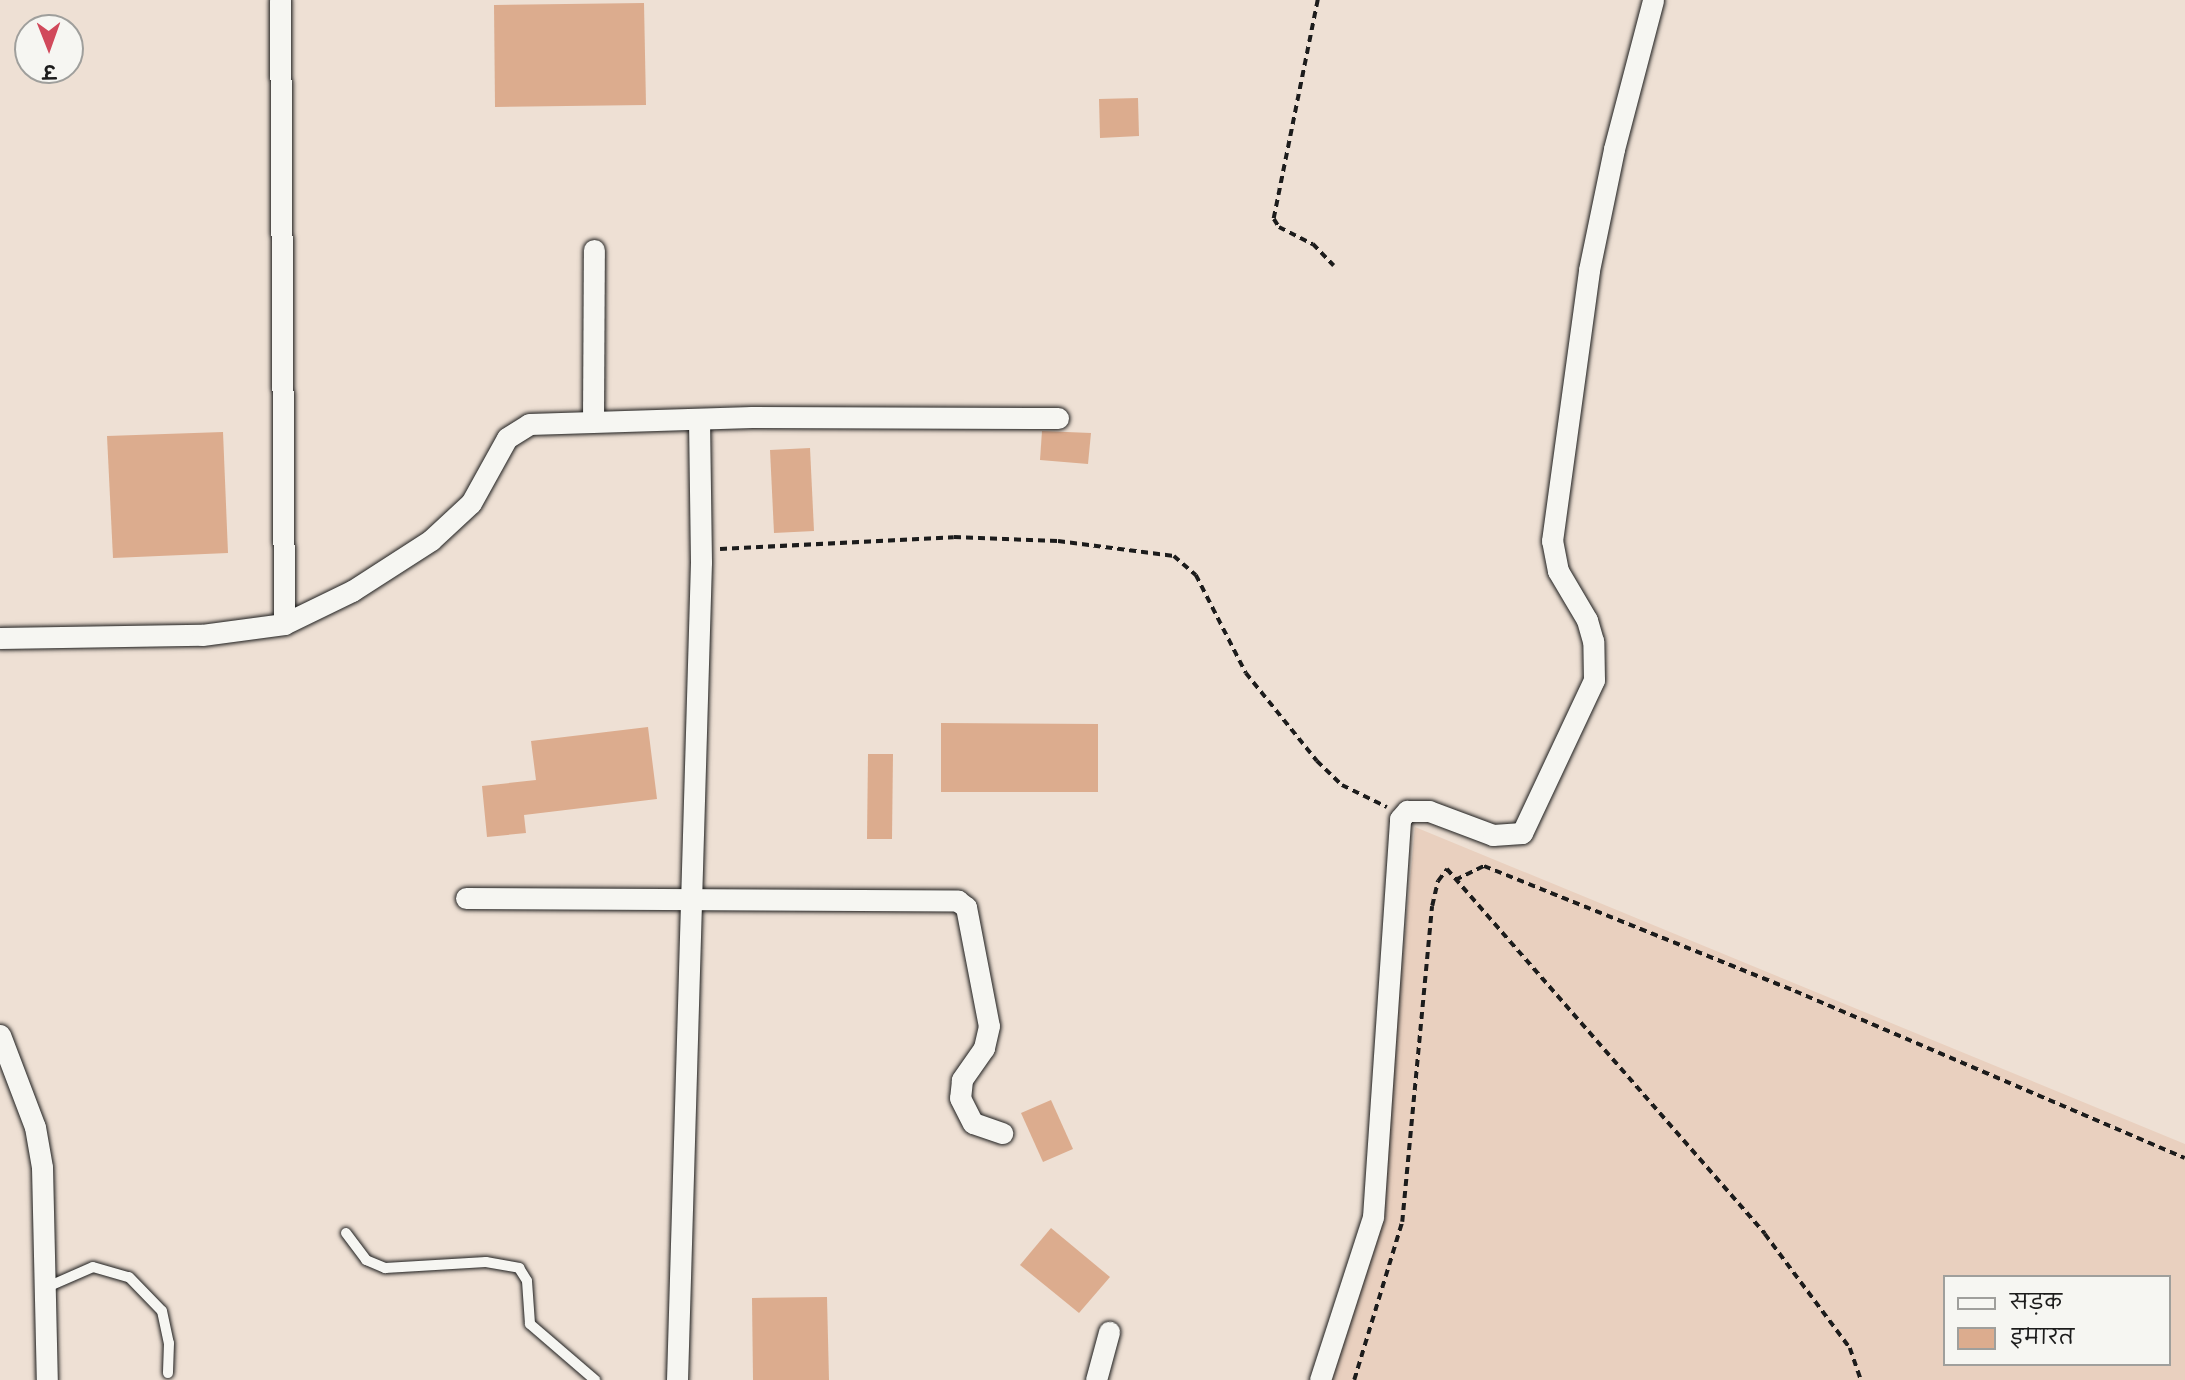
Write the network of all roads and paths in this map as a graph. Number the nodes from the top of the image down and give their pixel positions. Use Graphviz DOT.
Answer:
graph roads {
  1 [pos="280,0"];
  2 [pos="1318,0"];
  3 [pos="1653,0"];
  4 [pos="594,250"];
  5 [pos="1334,266"];
  6 [pos="1058,418"];
  7 [pos="699,419"];
  8 [pos="593,420"];
  9 [pos="701,550"];
  10 [pos="284,624"];
  11 [pos="0,638"];
  12 [pos="1401,815"];
  13 [pos="1455,880"];
  14 [pos="466,898"];
  15 [pos="689,900"];
  16 [pos="0,1035"];
  17 [pos="1002,1133"];
  18 [pos="2185,1158"];
  19 [pos="346,1233"];
  20 [pos="46,1288"];
  21 [pos="1109,1332"];
  22 [pos="168,1373"];
  23 [pos="47,1380"];
  24 [pos="595,1380"];
  25 [pos="677,1380"];
  26 [pos="1096,1380"];
  27 [pos="1320,1380"];
  28 [pos="1354,1380"];
  29 [pos="1861,1380"];
  1 -- 10 [label="street"];
  2 -- 5 [label="path"];
  3 -- 12 [label="street"];
  4 -- 8 [label="street"];
  6 -- 7 [label="street"];
  7 -- 8 [label="street"];
  7 -- 9 [label="street"];
  8 -- 10 [label="street"];
  9 -- 12 [label="path"];
  9 -- 15 [label="street"];
  10 -- 11 [label="street"];
  12 -- 27 [label="street"];
  13 -- 18 [label="path"];
  13 -- 28 [label="path"];
  13 -- 29 [label="path"];
  14 -- 15 [label="street"];
  15 -- 17 [label="street"];
  15 -- 25 [label="street"];
  16 -- 20 [label="street"];
  19 -- 24 [label="lane"];
  20 -- 22 [label="lane"];
  20 -- 23 [label="street"];
  21 -- 26 [label="street"];
}
